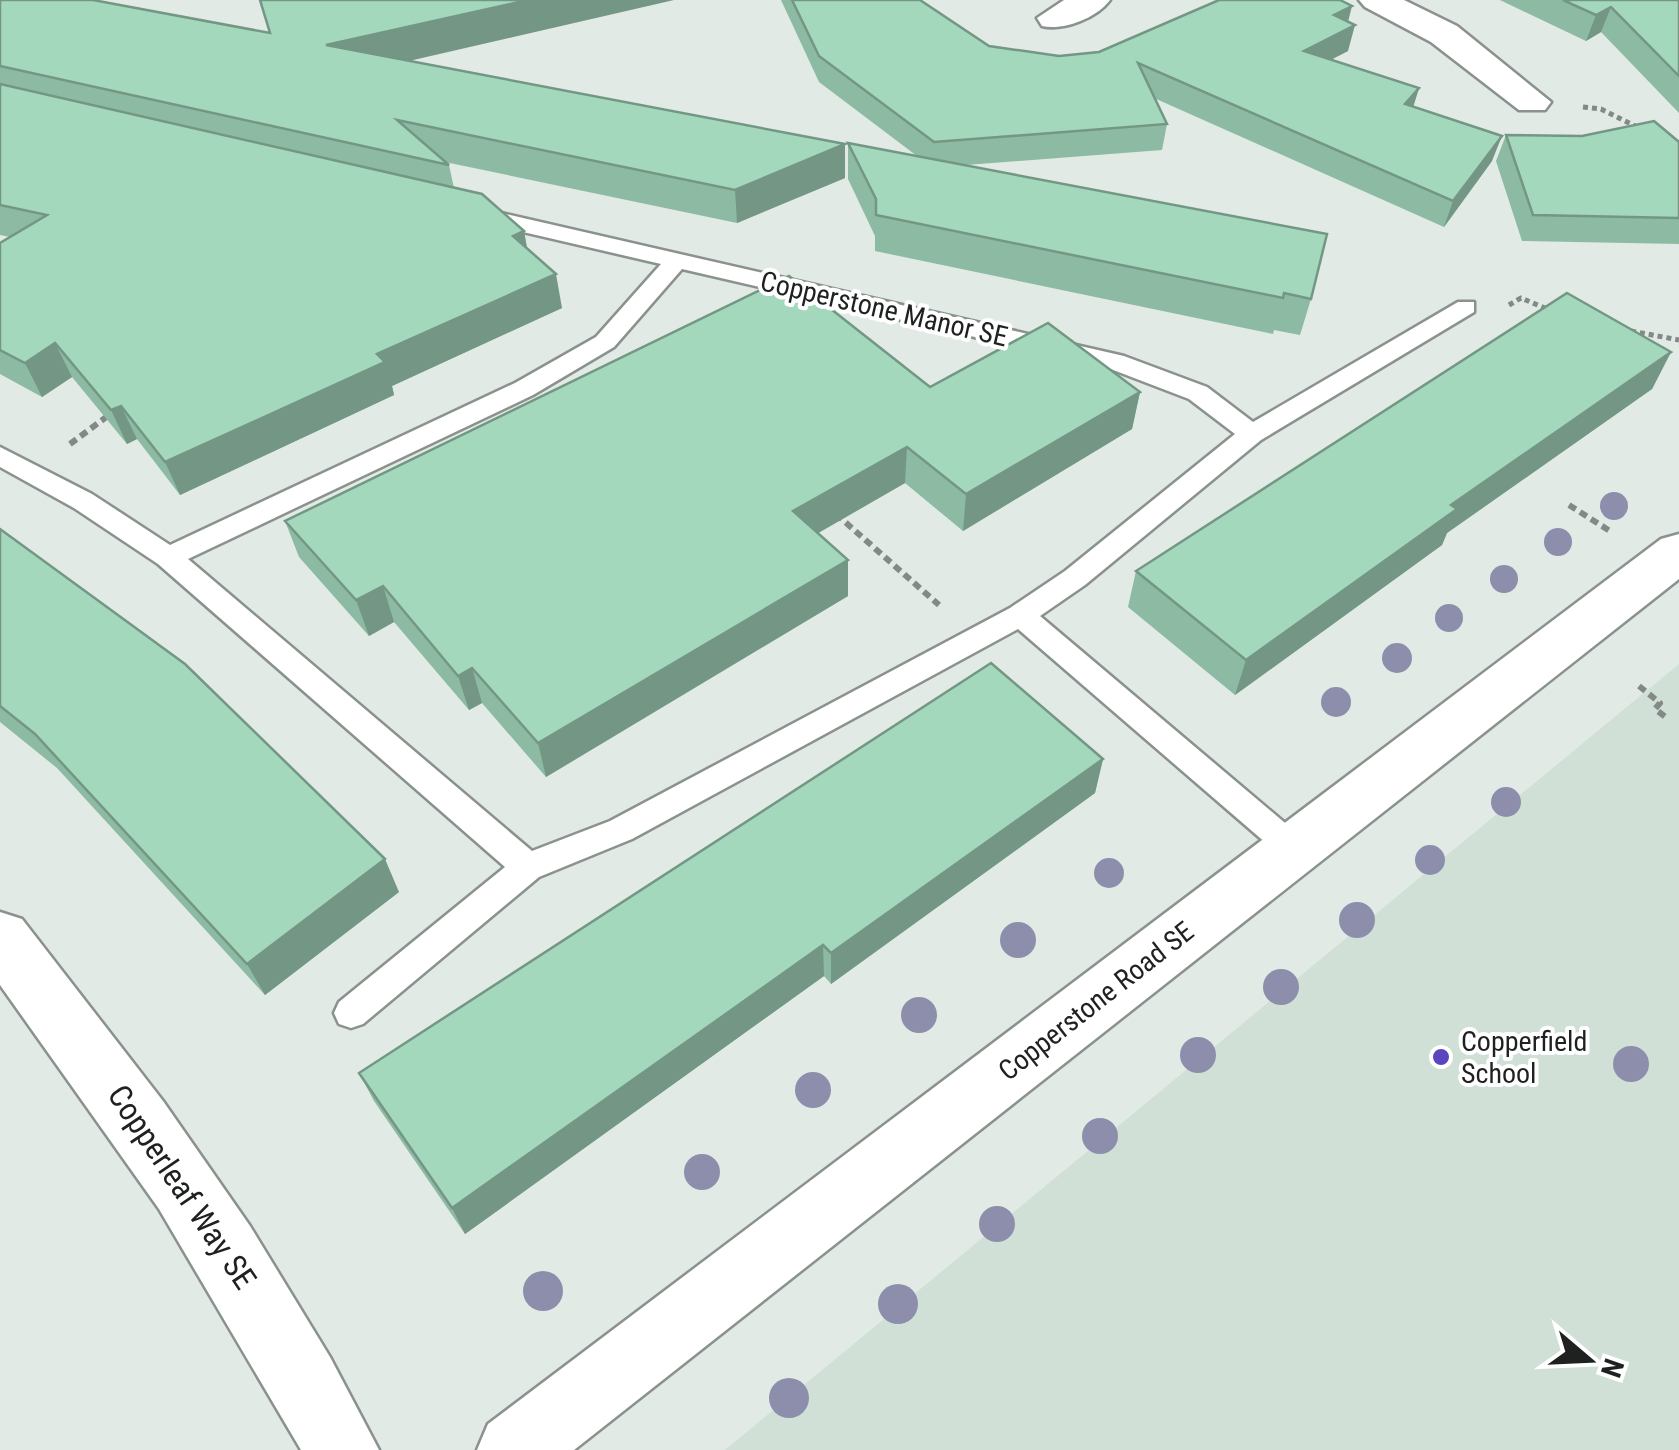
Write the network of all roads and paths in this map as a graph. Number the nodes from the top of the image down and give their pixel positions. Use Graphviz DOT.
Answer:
graph roads {
  1 [pos="1092,0"];
  2 [pos="1377,0"];
  3 [pos="1055,18"];
  4 [pos="1532,102"];
  5 [pos="1648,132"];
  6 [pos="446,208"];
  7 [pos="676,261"];
  8 [pos="1521,298"];
  9 [pos="1466,308"];
  10 [pos="1562,315"];
  11 [pos="1621,329"];
  12 [pos="1679,340"];
  13 [pos="125,403"];
  14 [pos="1252,434"];
  15 [pos="62,450"];
  16 [pos="0,456"];
  17 [pos="1569,505"];
  18 [pos="831,510"];
  19 [pos="1612,532"];
  20 [pos="1679,552"];
  21 [pos="168,557"];
  22 [pos="944,609"];
  23 [pos="1020,616"];
  24 [pos="1639,686"];
  25 [pos="1668,718"];
  26 [pos="1293,848"];
  27 [pos="528,867"];
  28 [pos="0,938"];
  29 [pos="351,1013"];
  30 [pos="342,1450"];
  31 [pos="514,1450"];
  1 -- 3 [label="street"];
  2 -- 4 [label="street"];
  4 -- 5 [label="path"];
  6 -- 7 [label="lane, Copperstone Manor SE"];
  7 -- 14 [label="lane, Copperstone Manor SE"];
  7 -- 21 [label="lane"];
  8 -- 10 [label="path"];
  9 -- 14 [label="lane"];
  11 -- 12 [label="path"];
  13 -- 15 [label="path"];
  14 -- 23 [label="lane"];
  16 -- 21 [label="lane"];
  17 -- 19 [label="path"];
  18 -- 22 [label="path"];
  20 -- 26 [label="street, Copperstone Road SE"];
  21 -- 27 [label="lane"];
  23 -- 26 [label="lane"];
  23 -- 27 [label="lane"];
  24 -- 25 [label="path"];
  26 -- 31 [label="street, Copperstone Road SE"];
  27 -- 29 [label="lane"];
  28 -- 30 [label="street, Copperleaf Way SE"];
}
